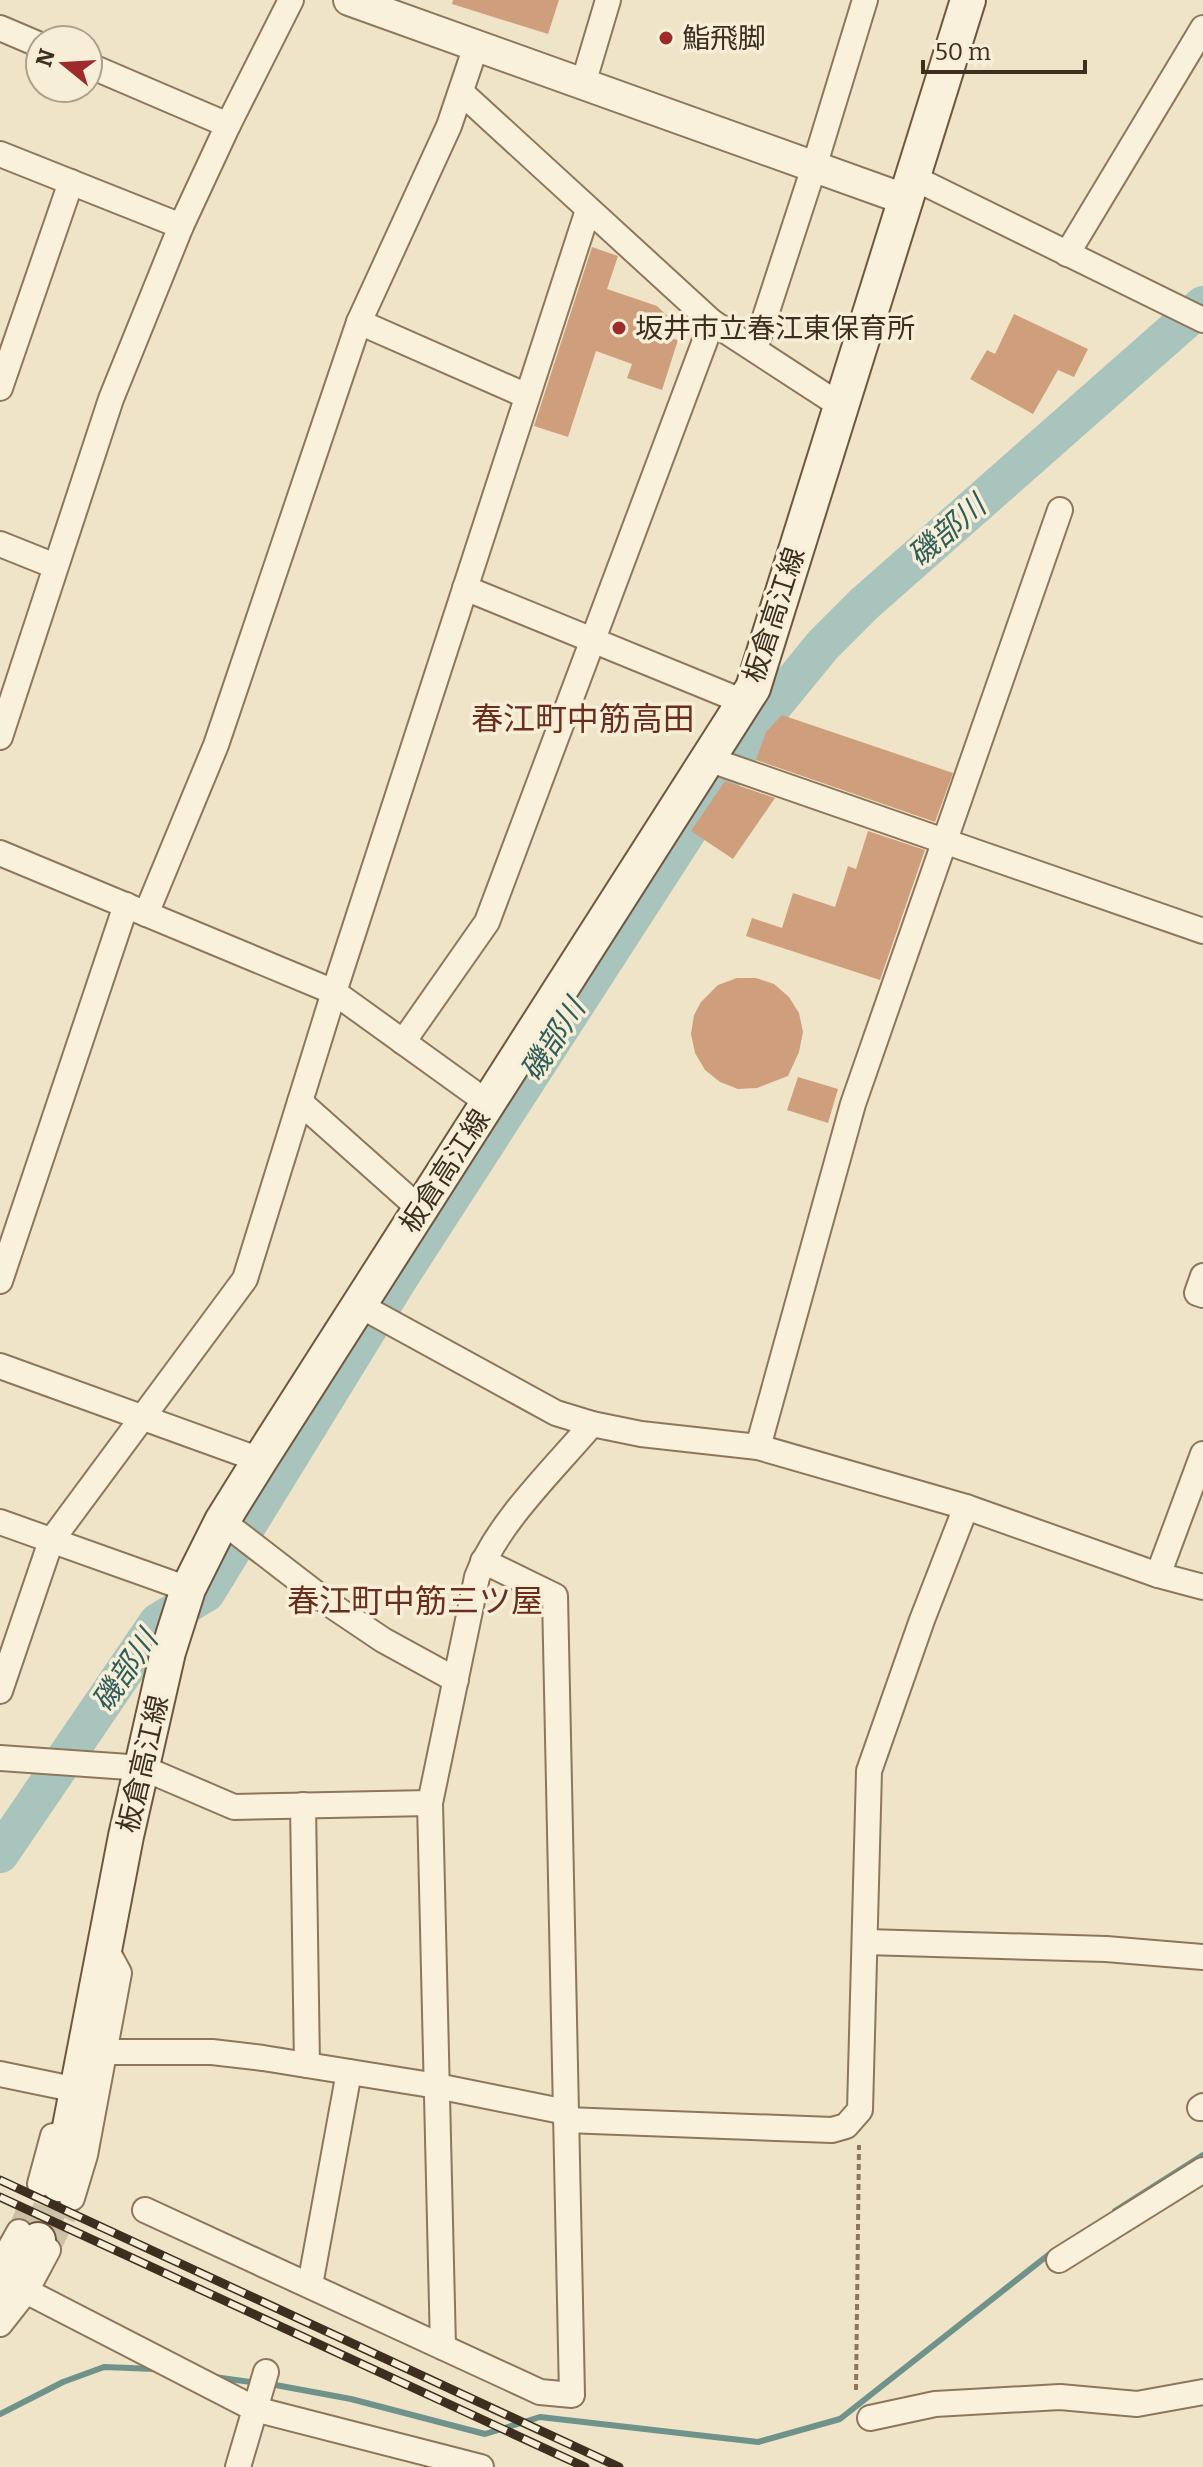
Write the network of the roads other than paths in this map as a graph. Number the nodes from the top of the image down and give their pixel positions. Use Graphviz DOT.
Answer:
graph roads {
  1 [pos="291,0"];
  2 [pos="349,0"];
  3 [pos="608,0"];
  4 [pos="865,0"];
  5 [pos="968,0"];
  6 [pos="0,28"];
  7 [pos="1203,28"];
  8 [pos="24,38"];
  9 [pos="476,46"];
  10 [pos="104,72"];
  11 [pos="583,84"];
  12 [pos="462,93"];
  13 [pos="228,125"];
  14 [pos="0,154"];
  15 [pos="814,167"];
  16 [pos="71,182"];
  17 [pos="910,189"];
  18 [pos="588,210"];
  19 [pos="181,226"];
  20 [pos="1067,254"];
  21 [pos="1203,320"];
  22 [pos="359,322"];
  23 [pos="712,322"];
  24 [pos="755,348"];
  25 [pos="0,388"];
  26 [pos="527,396"];
  27 [pos="841,406"];
  28 [pos="1060,510"];
  29 [pos="0,544"];
  30 [pos="55,566"];
  31 [pos="465,588"];
  32 [pos="594,639"];
  33 [pos="744,702"];
  34 [pos="0,737"];
  35 [pos="708,759"];
  36 [pos="945,843"];
  37 [pos="0,853"];
  38 [pos="136,909"];
  39 [pos="1203,931"];
  40 [pos="334,992"];
  41 [pos="403,1042"];
  42 [pos="300,1102"];
  43 [pos="488,1103"];
  44 [pos="420,1209"];
  45 [pos="1203,1276"];
  46 [pos="0,1281"];
  47 [pos="1203,1295"];
  48 [pos="359,1305"];
  49 [pos="0,1366"];
  50 [pos="142,1418"];
  51 [pos="592,1424"];
  52 [pos="758,1447"];
  53 [pos="1203,1454"];
  54 [pos="260,1460"];
  55 [pos="966,1507"];
  56 [pos="222,1521"];
  57 [pos="0,1522"];
  58 [pos="51,1541"];
  59 [pos="483,1561"];
  60 [pos="1158,1575"];
  61 [pos="1203,1587"];
  62 [pos="188,1589"];
  63 [pos="456,1680"];
  64 [pos="0,1691"];
  65 [pos="0,1758"];
  66 [pos="143,1768"];
  67 [pos="430,1803"];
  68 [pos="303,1805"];
  69 [pos="866,1942"];
  70 [pos="105,1947"];
  71 [pos="1203,1957"];
  72 [pos="103,2052"];
  73 [pos="307,2065"];
  74 [pos="349,2072"];
  75 [pos="0,2074"];
  76 [pos="437,2086"];
  77 [pos="63,2087"];
  78 [pos="566,2116"];
  79 [pos="1203,2170"];
  80 [pos="57,2189"];
  81 [pos="145,2210"];
  82 [pos="35,2241"];
  83 [pos="1059,2260"];
  84 [pos="0,2266"];
  85 [pos="310,2285"];
  86 [pos="13,2292"];
  87 [pos="0,2324"];
  88 [pos="443,2347"];
  89 [pos="266,2372"];
  90 [pos="1203,2392"];
  91 [pos="255,2409"];
  92 [pos="870,2418"];
  93 [pos="238,2467"];
  94 [pos="481,2467"];
  1 -- 13 [label="street"];
  2 -- 9 [label="street"];
  3 -- 11 [label="street"];
  4 -- 15 [label="street"];
  5 -- 17 [label="main road, 板倉高江線"];
  6 -- 8 [label="street"];
  7 -- 20 [label="street"];
  9 -- 11 [label="street"];
  9 -- 12 [label="street"];
  10 -- 13 [label="street"];
  11 -- 15 [label="street"];
  12 -- 18 [label="street"];
  12 -- 22 [label="street"];
  13 -- 19 [label="street"];
  14 -- 16 [label="street"];
  15 -- 17 [label="street"];
  15 -- 24 [label="street"];
  16 -- 19 [label="street"];
  16 -- 25 [label="street"];
  17 -- 20 [label="street"];
  17 -- 27 [label="main road, 板倉高江線"];
  18 -- 23 [label="street"];
  18 -- 26 [label="street"];
  19 -- 30 [label="street"];
  20 -- 21 [label="street"];
  22 -- 26 [label="street"];
  22 -- 38 [label="street"];
  23 -- 24 [label="street"];
  23 -- 32 [label="street"];
  24 -- 27 [label="street"];
  26 -- 31 [label="street"];
  27 -- 33 [label="main road, 板倉高江線"];
  28 -- 36 [label="street"];
  29 -- 30 [label="street"];
  30 -- 34 [label="street"];
  31 -- 32 [label="street"];
  31 -- 40 [label="street"];
  32 -- 33 [label="street"];
  32 -- 41 [label="street"];
  33 -- 35 [label="main road, 板倉高江線"];
  35 -- 36 [label="street"];
  35 -- 43 [label="main road, 板倉高江線"];
  36 -- 39 [label="street"];
  36 -- 52 [label="street"];
  37 -- 38 [label="street"];
  38 -- 40 [label="street"];
  38 -- 46 [label="street"];
  40 -- 41 [label="street"];
  40 -- 42 [label="street"];
  41 -- 43 [label="street"];
  42 -- 44 [label="street"];
  42 -- 50 [label="street"];
  43 -- 44 [label="main road, 板倉高江線"];
  44 -- 48 [label="main road, 板倉高江線"];
  45 -- 47 [label="street"];
  48 -- 51 [label="street"];
  48 -- 54 [label="main road, 板倉高江線"];
  49 -- 50 [label="street"];
  50 -- 54 [label="street"];
  50 -- 58 [label="street"];
  51 -- 52 [label="street"];
  51 -- 59 [label="street"];
  52 -- 55 [label="street"];
  53 -- 60 [label="street"];
  54 -- 56 [label="main road, 板倉高江線"];
  55 -- 60 [label="street"];
  55 -- 69 [label="street"];
  56 -- 62 [label="main road, 板倉高江線"];
  56 -- 63 [label="street"];
  57 -- 58 [label="street"];
  58 -- 62 [label="street"];
  58 -- 64 [label="street"];
  59 -- 63 [label="street"];
  59 -- 78 [label="street"];
  60 -- 61 [label="street"];
  62 -- 66 [label="main road, 板倉高江線"];
  63 -- 67 [label="street"];
  65 -- 66 [label="street"];
  66 -- 68 [label="street"];
  66 -- 70 [label="main road, 板倉高江線"];
  67 -- 68 [label="street"];
  67 -- 76 [label="street"];
  68 -- 73 [label="street"];
  69 -- 71 [label="street"];
  69 -- 78 [label="street"];
  70 -- 72 [label="street"];
  70 -- 77 [label="street"];
  70 -- 80 [label="main road, 板倉高江線"];
  72 -- 73 [label="street"];
  72 -- 80 [label="street"];
  73 -- 74 [label="street"];
  74 -- 76 [label="street"];
  74 -- 85 [label="street"];
  75 -- 77 [label="street"];
  76 -- 78 [label="street"];
  76 -- 88 [label="street"];
  77 -- 80 [label="street"];
  78 -- 88 [label="street"];
  79 -- 83 [label="street"];
  81 -- 85 [label="street"];
  82 -- 84 [label="street"];
  82 -- 86 [label="main road"];
  85 -- 88 [label="street"];
  86 -- 87 [label="street"];
  86 -- 91 [label="street"];
  89 -- 91 [label="street"];
  90 -- 92 [label="street"];
  91 -- 93 [label="street"];
  91 -- 94 [label="street"];
}
